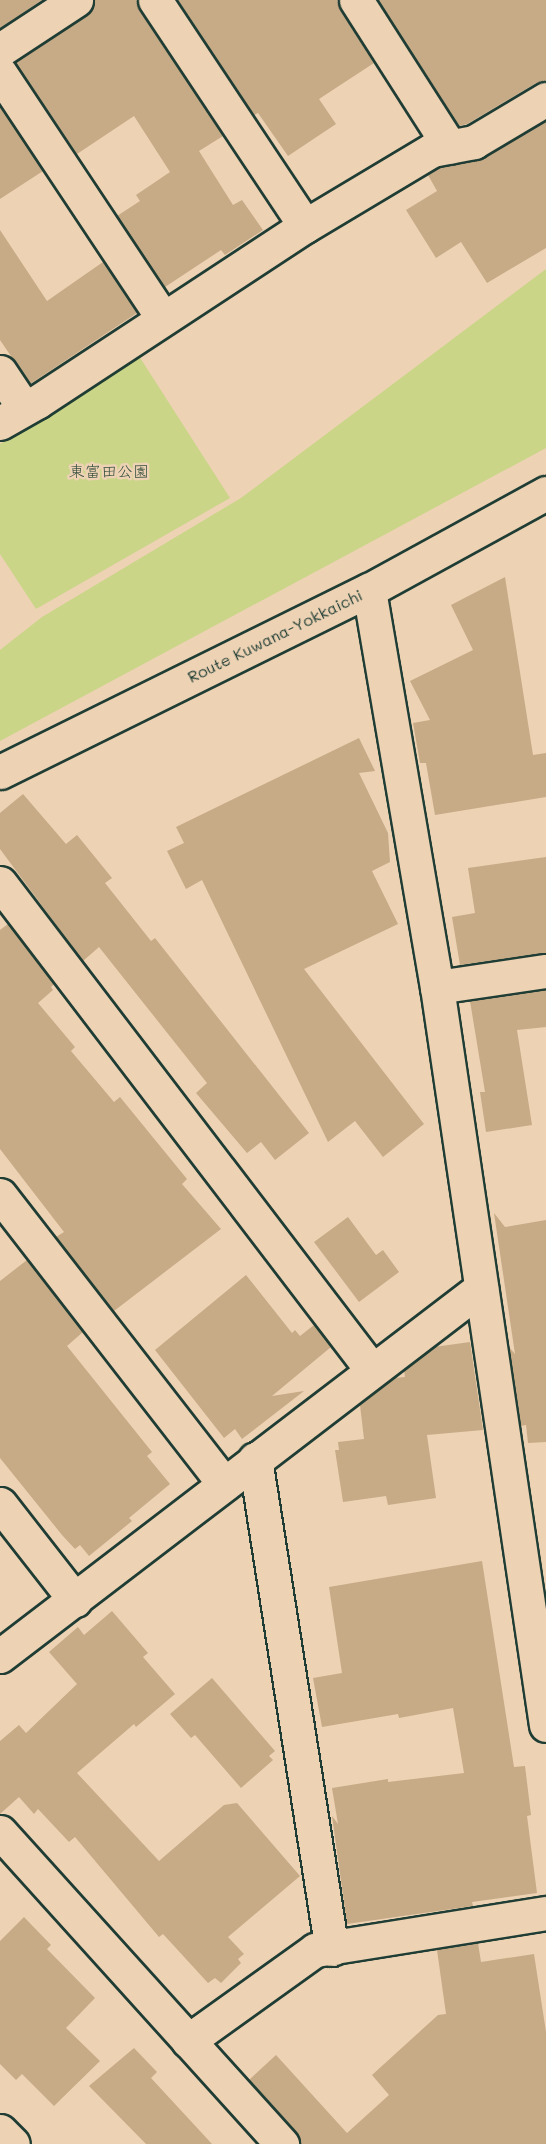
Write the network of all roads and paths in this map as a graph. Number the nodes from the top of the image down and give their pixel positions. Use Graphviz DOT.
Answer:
graph roads {
  1 [pos="76,0"];
  2 [pos="155,0"];
  3 [pos="356,0"];
  4 [pos="0,50"];
  5 [pos="0,74"];
  6 [pos="546,99"];
  7 [pos="450,147"];
  8 [pos="305,226"];
  9 [pos="163,318"];
  10 [pos="0,372"];
  11 [pos="12,415"];
  12 [pos="546,493"];
  13 [pos="369,590"];
  14 [pos="0,772"];
  15 [pos="0,883"];
  16 [pos="546,970"];
  17 [pos="437,987"];
  18 [pos="0,1195"];
  19 [pos="481,1288"];
  20 [pos="372,1370"];
  21 [pos="255,1459"];
  22 [pos="224,1484"];
  23 [pos="0,1504"];
  24 [pos="75,1600"];
  25 [pos="0,1656"];
  26 [pos="546,1725"];
  27 [pos="0,1832"];
  28 [pos="546,1913"];
  29 [pos="332,1949"];
  30 [pos="188,2041"];
  31 [pos="0,2131"];
  32 [pos="13,2144"];
  33 [pos="282,2144"];
  1 -- 4 [label="street"];
  2 -- 8 [label="street"];
  3 -- 7 [label="street"];
  5 -- 9 [label="street"];
  6 -- 7 [label="street"];
  7 -- 8 [label="street"];
  8 -- 9 [label="street"];
  9 -- 11 [label="street"];
  10 -- 11 [label="street"];
  12 -- 13 [label="street, Route Kuwana-Yokkaichi"];
  13 -- 14 [label="street, Route Kuwana-Yokkaichi"];
  13 -- 17 [label="street"];
  15 -- 20 [label="street"];
  16 -- 17 [label="street"];
  17 -- 19 [label="street"];
  18 -- 22 [label="street"];
  19 -- 20 [label="street"];
  19 -- 26 [label="street"];
  20 -- 21 [label="street"];
  21 -- 22 [label="street"];
  21 -- 29 [label="street"];
  22 -- 24 [label="street"];
  23 -- 24 [label="street"];
  24 -- 25 [label="street"];
  27 -- 30 [label="street"];
  28 -- 29 [label="street"];
  29 -- 30 [label="street"];
  30 -- 33 [label="street"];
  31 -- 32 [label="street"];
}
